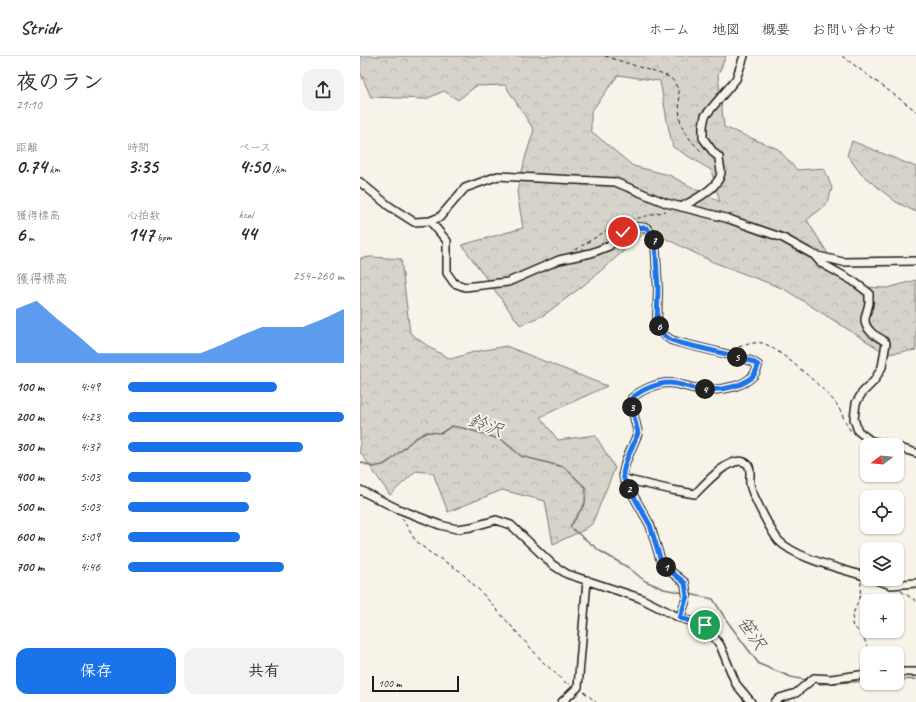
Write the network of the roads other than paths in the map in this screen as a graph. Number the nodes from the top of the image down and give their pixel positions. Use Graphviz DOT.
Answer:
graph roads {
  1 [pos="744,56"];
  2 [pos="360,182"];
  3 [pos="681,207"];
  4 [pos="430,221"];
  5 [pos="814,255"];
  6 [pos="916,262"];
  7 [pos="867,438"];
  8 [pos="904,449"];
  9 [pos="916,453"];
  10 [pos="624,479"];
  11 [pos="360,490"];
  12 [pos="860,575"];
  13 [pos="587,580"];
  14 [pos="916,583"];
  15 [pos="904,584"];
  16 [pos="680,618"];
  17 [pos="904,672"];
  18 [pos="916,672"];
  19 [pos="860,675"];
  20 [pos="562,702"];
  21 [pos="752,702"];
  22 [pos="775,702"];
  1 -- 3 [label="street"];
  2 -- 4 [label="street"];
  3 -- 4 [label="street"];
  3 -- 5 [label="street"];
  4 -- 10 [label="street"];
  5 -- 6 [label="street"];
  5 -- 7 [label="street"];
  8 -- 9 [label="street"];
  10 -- 12 [label="street"];
  10 -- 16 [label="street"];
  11 -- 13 [label="street"];
  13 -- 16 [label="street"];
  13 -- 20 [label="street"];
  14 -- 15 [label="street"];
  16 -- 21 [label="street"];
  17 -- 18 [label="street"];
  19 -- 22 [label="street"];
}
